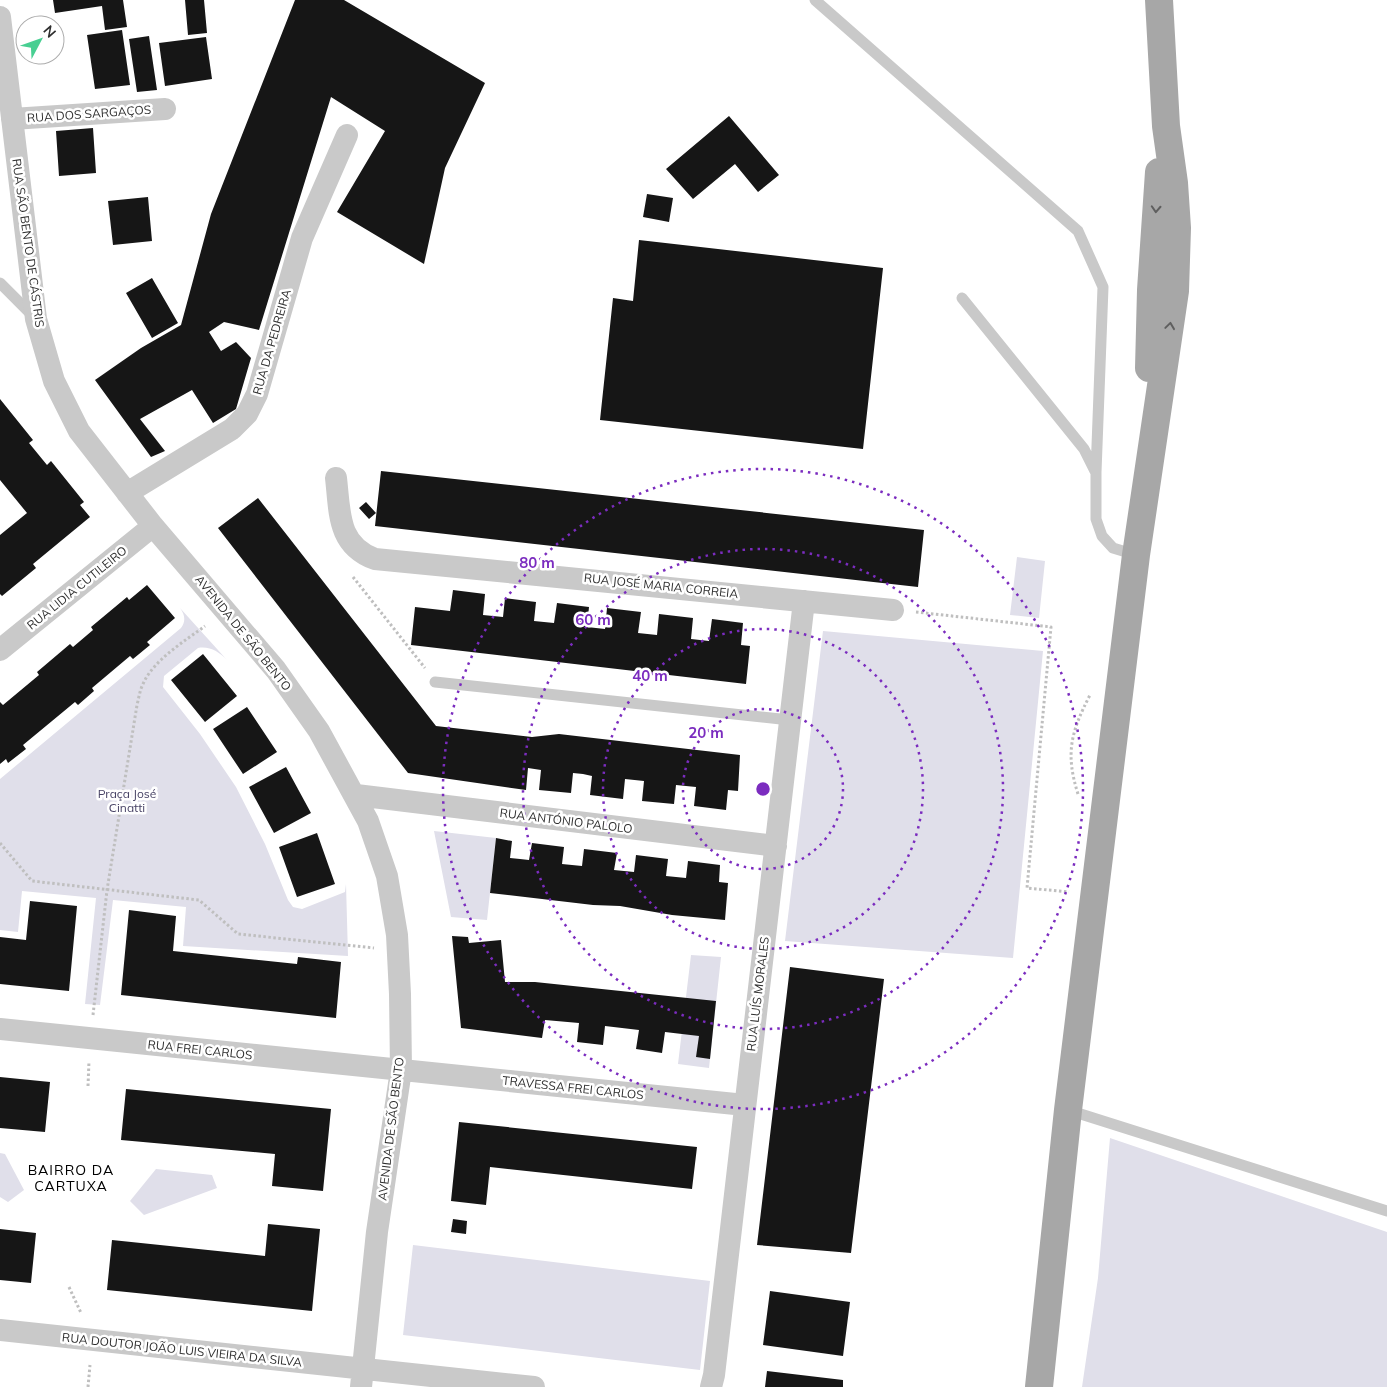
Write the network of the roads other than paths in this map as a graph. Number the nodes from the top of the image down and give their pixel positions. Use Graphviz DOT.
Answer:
graph roads {
  1 [pos="815,0"];
  2 [pos="1159,0"];
  3 [pos="0,17"];
  4 [pos="165,109"];
  5 [pos="12,119"];
  6 [pos="347,135"];
  7 [pos="0,283"];
  8 [pos="962,298"];
  9 [pos="36,319"];
  10 [pos="1096,472"];
  11 [pos="336,478"];
  12 [pos="127,493"];
  13 [pos="153,526"];
  14 [pos="1136,555"];
  15 [pos="804,601"];
  16 [pos="893,610"];
  17 [pos="0,650"];
  18 [pos="435,682"];
  19 [pos="790,720"];
  20 [pos="356,796"];
  21 [pos="776,846"];
  22 [pos="0,1029"];
  23 [pos="401,1070"];
  24 [pos="745,1105"];
  25 [pos="1068,1110"];
  26 [pos="1387,1211"];
  27 [pos="0,1330"];
  28 [pos="362,1378"];
  29 [pos="534,1387"];
  30 [pos="711,1387"];
  31 [pos="1039,1387"];
  1 -- 10 [label="lane"];
  2 -- 14 [label="main road"];
  3 -- 5 [label="street, RUA SÃO BENTO DE CÁSTRIS"];
  4 -- 5 [label="street, RUA DOS SARGAÇOS"];
  5 -- 9 [label="street, RUA SÃO BENTO DE CÁSTRIS"];
  6 -- 12 [label="street, RUA DA PEDREIRA"];
  7 -- 9 [label="lane"];
  8 -- 10 [label="lane"];
  9 -- 12 [label="street, RUA SÃO BENTO DE CÁSTRIS"];
  10 -- 14 [label="lane"];
  11 -- 15 [label="street, RUA JOSÉ MARIA CORREIA"];
  12 -- 13 [label="street, RUA SÃO BENTO DE CÁSTRIS"];
  13 -- 17 [label="street, RUA LIDIA CUTILEIRO"];
  13 -- 20 [label="street, AVENIDA DE SÃO BENTO"];
  14 -- 25 [label="main road"];
  15 -- 16 [label="street, RUA JOSÉ MARIA CORREIA"];
  15 -- 19 [label="street, RUA LUÍS MORALES"];
  18 -- 19 [label="lane"];
  19 -- 21 [label="street, RUA LUÍS MORALES"];
  20 -- 21 [label="street, RUA ANTÓNIO PALOLO"];
  20 -- 23 [label="street, AVENIDA DE SÃO BENTO"];
  21 -- 24 [label="street, RUA LUÍS MORALES"];
  22 -- 23 [label="street, RUA FREI CARLOS"];
  23 -- 24 [label="street, TRAVESSA FREI CARLOS"];
  23 -- 28 [label="street, AVENIDA DE SÃO BENTO"];
  24 -- 30 [label="street, RUA LUÍS MORALES"];
  25 -- 26 [label="lane"];
  25 -- 31 [label="main road"];
  27 -- 28 [label="street, RUA DOUTOR JOÃO LUIS VIEIRA DA SILVA"];
  28 -- 29 [label="street"];
}
